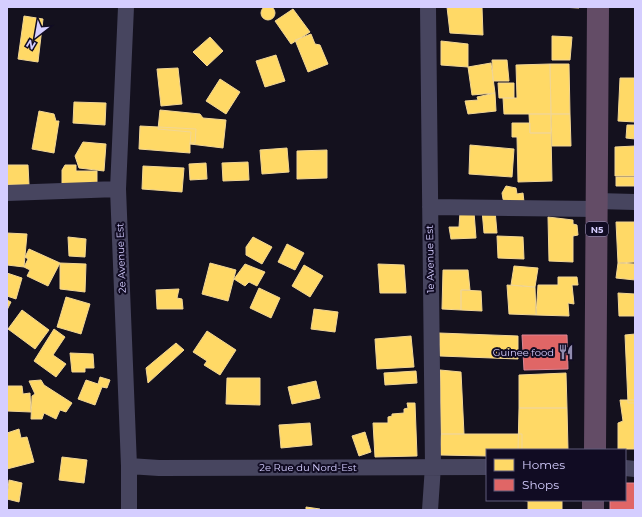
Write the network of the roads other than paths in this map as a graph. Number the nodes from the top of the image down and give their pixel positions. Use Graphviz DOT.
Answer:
graph roads {
  1 [pos="126,7"];
  2 [pos="428,7"];
  3 [pos="598,7"];
  4 [pos="118,189"];
  5 [pos="7,193"];
  6 [pos="635,202"];
  7 [pos="597,205"];
  8 [pos="430,207"];
  9 [pos="595,449"];
  10 [pos="129,466"];
  11 [pos="433,466"];
  12 [pos="486,466"];
  13 [pos="129,510"];
  14 [pos="430,510"];
  1 -- 4 [label="street, 2e Avenue Est"];
  2 -- 8 [label="street, 1e Avenue Est"];
  3 -- 7 [label="highway, N5"];
  4 -- 5 [label="street"];
  4 -- 10 [label="street, 2e Avenue Est"];
  6 -- 7 [label="street"];
  7 -- 8 [label="street"];
  7 -- 9 [label="highway, N5"];
  8 -- 11 [label="street, 1e Avenue Est"];
  10 -- 11 [label="street, 2e Rue du Nord-Est"];
  10 -- 13 [label="street, 2e Avenue Est"];
  11 -- 12 [label="street, 2e Rue du Nord-Est"];
  11 -- 14 [label="street, 1e Avenue Est"];
}
